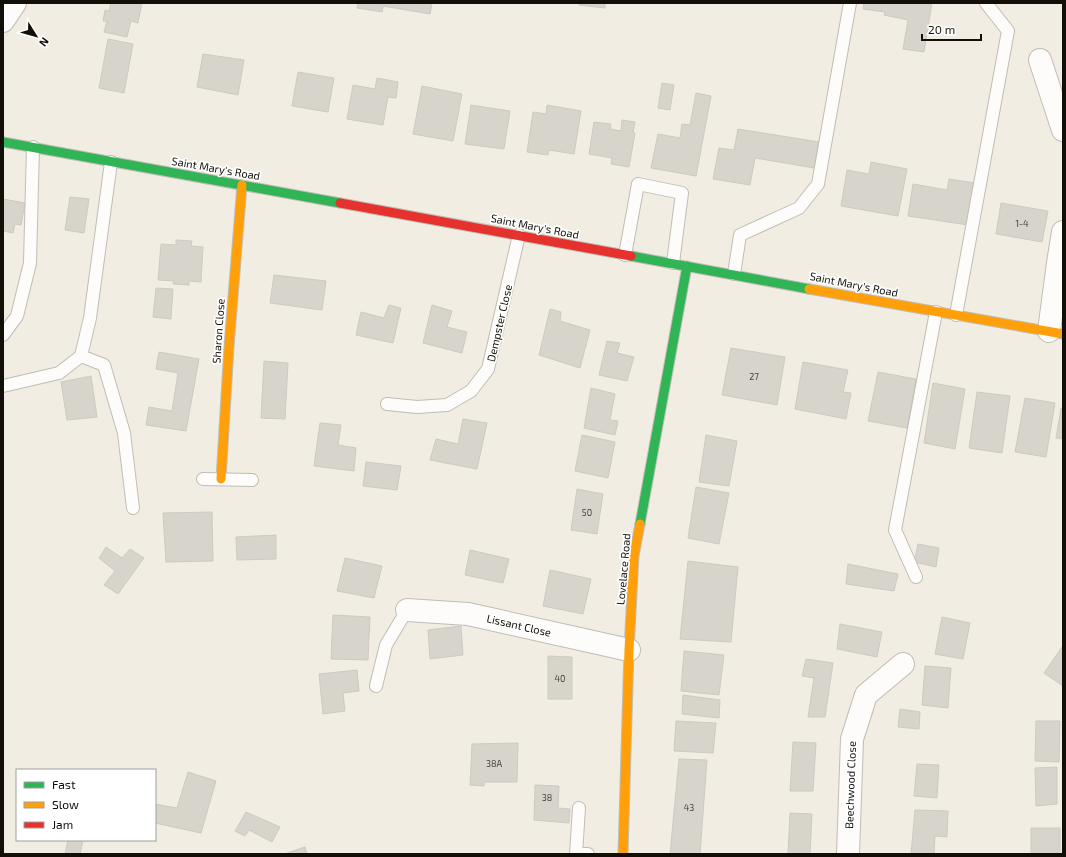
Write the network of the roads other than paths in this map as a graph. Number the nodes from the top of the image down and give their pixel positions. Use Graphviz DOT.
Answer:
graph roads {
  1 [pos="15,3"];
  2 [pos="850,3"];
  3 [pos="986,3"];
  4 [pos="3,21"];
  5 [pos="1040,60"];
  6 [pos="1063,130"];
  7 [pos="3,142"];
  8 [pos="33,147"];
  9 [pos="111,162"];
  10 [pos="242,185"];
  11 [pos="1063,232"];
  12 [pos="519,235"];
  13 [pos="624,255"];
  14 [pos="673,263"];
  15 [pos="1060,264"];
  16 [pos="687,266"];
  17 [pos="734,274"];
  18 [pos="936,312"];
  19 [pos="956,315"];
  20 [pos="1056,333"];
  21 [pos="3,335"];
  22 [pos="81,356"];
  23 [pos="3,386"];
  24 [pos="387,404"];
  25 [pos="203,479"];
  26 [pos="221,479"];
  27 [pos="252,480"];
  28 [pos="133,508"];
  29 [pos="916,577"];
  30 [pos="408,610"];
  31 [pos="629,650"];
  32 [pos="903,664"];
  33 [pos="376,686"];
  34 [pos="579,808"];
  35 [pos="588,854"];
  36 [pos="623,854"];
  37 [pos="848,854"];
  1 -- 4 [label="street"];
  2 -- 17 [label="lane"];
  3 -- 19 [label="lane"];
  5 -- 6 [label="street"];
  7 -- 8 [label="street, Saint Mary's Road"];
  8 -- 9 [label="street, Saint Mary's Road"];
  8 -- 21 [label="lane"];
  9 -- 10 [label="street, Saint Mary's Road"];
  9 -- 22 [label="lane"];
  10 -- 12 [label="street, Saint Mary's Road"];
  10 -- 26 [label="street, Sharon Close"];
  11 -- 15 [label="street"];
  12 -- 13 [label="street, Saint Mary's Road"];
  12 -- 24 [label="lane, Dempster Close"];
  13 -- 14 [label="street, Saint Mary's Road"];
  13 -- 14 [label="lane"];
  14 -- 16 [label="street, Saint Mary's Road"];
  15 -- 20 [label="street"];
  16 -- 17 [label="street, Saint Mary's Road"];
  16 -- 31 [label="street, Lovelace Road"];
  17 -- 18 [label="street, Saint Mary's Road"];
  18 -- 19 [label="street, Saint Mary's Road"];
  18 -- 29 [label="lane"];
  19 -- 20 [label="street, Saint Mary's Road"];
  22 -- 23 [label="lane"];
  22 -- 28 [label="lane"];
  25 -- 26 [label="lane"];
  26 -- 27 [label="lane"];
  30 -- 31 [label="street, Lissant Close"];
  30 -- 33 [label="lane"];
  31 -- 36 [label="street, Lovelace Road"];
  32 -- 37 [label="street, Beechwood Close"];
  34 -- 35 [label="lane"];
}
